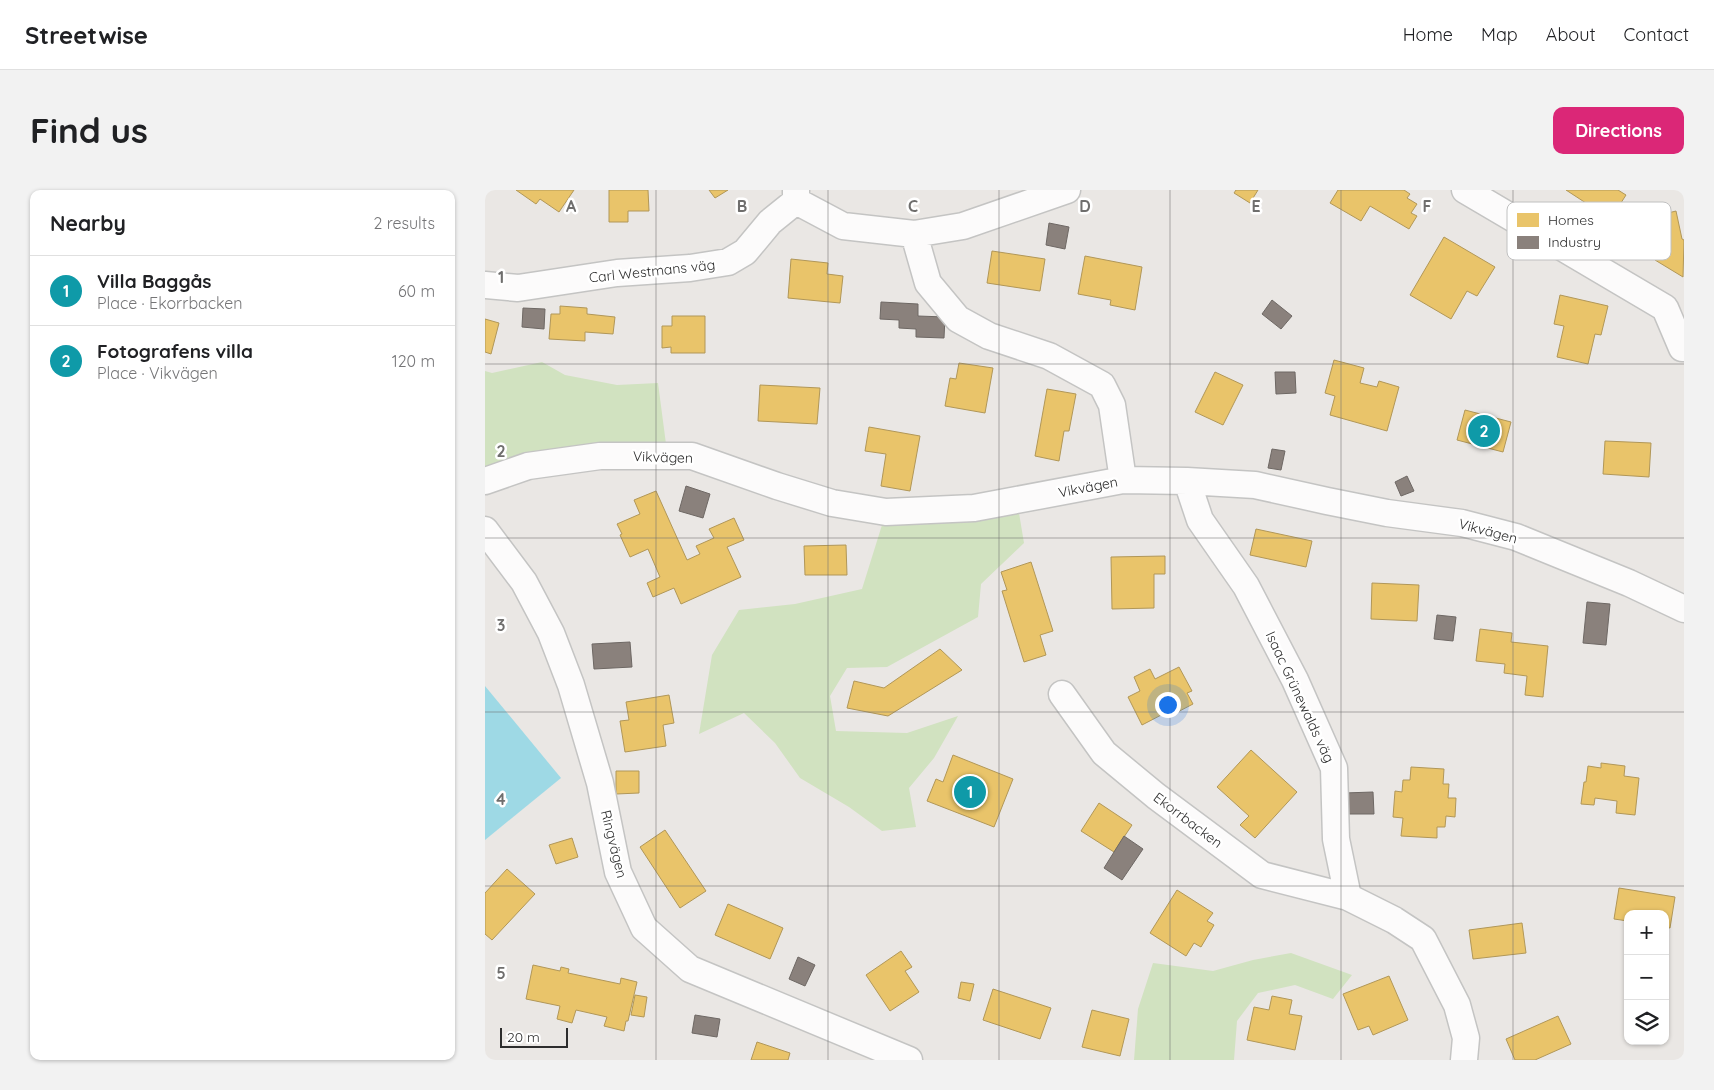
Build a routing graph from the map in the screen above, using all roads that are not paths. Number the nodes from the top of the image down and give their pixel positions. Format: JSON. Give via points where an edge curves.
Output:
{"nodes":[{"id":1,"x":1067,"y":190,"type":"edge"},
{"id":2,"x":1465,"y":190,"type":"edge"},
{"id":3,"x":796,"y":195,"type":"edge"},
{"id":4,"x":1507,"y":215,"type":"edge"},
{"id":5,"x":914,"y":234,"type":"junction"},
{"id":6,"x":1584,"y":260,"type":"edge"},
{"id":7,"x":485,"y":285,"type":"edge"},
{"id":8,"x":1682,"y":348,"type":"dead end"},
{"id":9,"x":1123,"y":480,"type":"junction"},
{"id":10,"x":485,"y":481,"type":"edge"},
{"id":11,"x":1187,"y":481,"type":"junction"},
{"id":12,"x":485,"y":530,"type":"edge"},
{"id":13,"x":1684,"y":609,"type":"edge"},
{"id":14,"x":1062,"y":694,"type":"dead end"},
{"id":15,"x":1349,"y":897,"type":"junction"},
{"id":16,"x":861,"y":1051,"type":"edge"},
{"id":17,"x":909,"y":1060,"type":"edge"},
{"id":18,"x":1464,"y":1060,"type":"edge"}],
"edges":[{"from":1,"to":5,"type":"street","via":[[963,226]]},
{"from":2,"to":4,"type":"street"},
{"from":3,"to":5,"type":"street","via":[[843,226]]},
{"from":3,"to":7,"type":"street","name":"Carl Westmans väg","via":[[745,252],[728,262],[617,273],[518,288]]},
{"from":5,"to":9,"type":"street","via":[[928,283],[958,319],[989,336],[1049,356],[1102,386],[1111,404]]},
{"from":6,"to":8,"type":"street","via":[[1665,308]]},
{"from":9,"to":10,"type":"street","name":"Vikvägen","via":[[974,508],[886,512],[832,503],[692,456],[600,456],[529,466]]},
{"from":9,"to":11,"type":"street","name":"Vikvägen"},
{"from":11,"to":13,"type":"street","name":"Vikvägen","via":[[1255,485],[1387,513],[1462,523],[1516,537]]},
{"from":11,"to":15,"type":"street","name":"Isaac Grünewalds väg","via":[[1200,520],[1245,586],[1295,680],[1333,768],[1336,839]]},
{"from":12,"to":16,"type":"street","name":"Ringvägen","via":[[524,582],[554,642],[571,685],[600,783],[618,872],[644,928],[690,969]]},
{"from":14,"to":15,"type":"street","name":"Ekorrbacken","via":[[1104,753],[1262,875]]},
{"from":15,"to":18,"type":"street","via":[[1423,939],[1457,1005],[1466,1038]]},
{"from":16,"to":17,"type":"street","name":"Ringvägen"}]}
